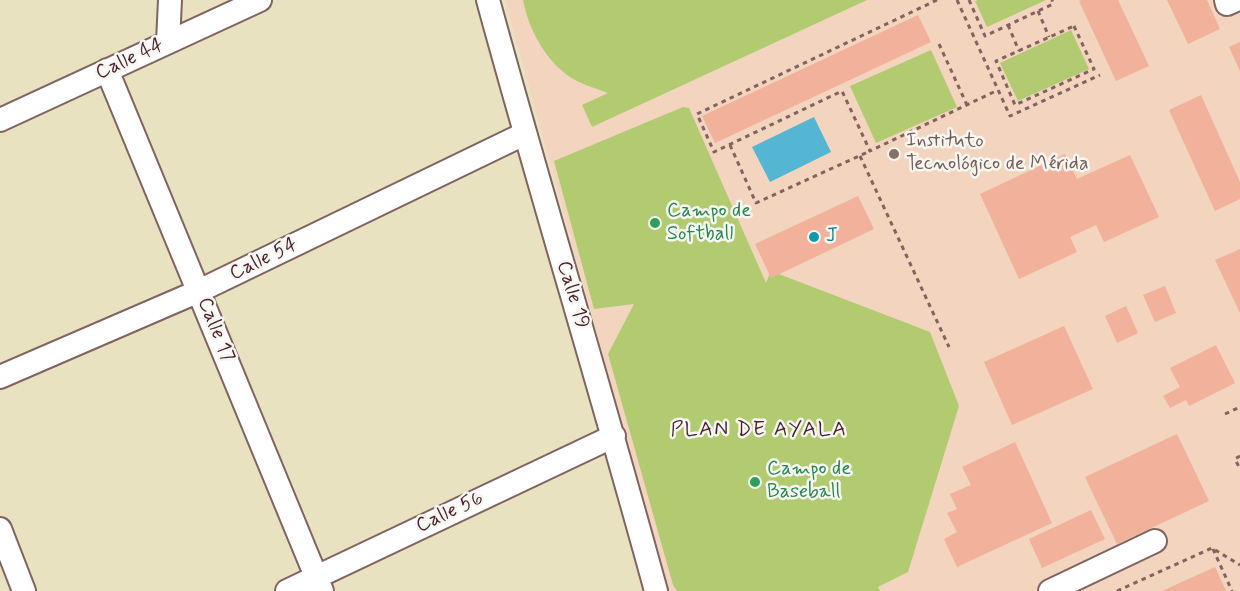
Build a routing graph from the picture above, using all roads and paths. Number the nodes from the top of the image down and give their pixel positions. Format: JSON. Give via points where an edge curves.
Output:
{"nodes":[{"id":1,"x":170,"y":0,"type":"edge"},
{"id":2,"x":260,"y":0,"type":"edge"},
{"id":3,"x":488,"y":0,"type":"edge"},
{"id":4,"x":937,"y":0,"type":"edge"},
{"id":5,"x":957,"y":0,"type":"edge"},
{"id":6,"x":969,"y":0,"type":"edge"},
{"id":7,"x":1052,"y":0,"type":"edge"},
{"id":8,"x":1226,"y":0,"type":"edge"},
{"id":9,"x":1236,"y":0,"type":"edge"},
{"id":10,"x":1038,"y":11,"type":"junction"},
{"id":11,"x":1008,"y":25,"type":"junction"},
{"id":12,"x":1049,"y":37,"type":"junction"},
{"id":13,"x":168,"y":42,"type":"junction"},
{"id":14,"x":939,"y":44,"type":"dead end"},
{"id":15,"x":1019,"y":51,"type":"junction"},
{"id":16,"x":107,"y":70,"type":"junction"},
{"id":17,"x":1100,"y":75,"type":"dead end"},
{"id":18,"x":998,"y":90,"type":"junction"},
{"id":19,"x":967,"y":105,"type":"junction"},
{"id":20,"x":0,"y":120,"type":"edge"},
{"id":21,"x":524,"y":134,"type":"junction"},
{"id":22,"x":729,"y":145,"type":"junction"},
{"id":23,"x":870,"y":151,"type":"junction"},
{"id":24,"x":860,"y":156,"type":"junction"},
{"id":25,"x":199,"y":291,"type":"junction"},
{"id":26,"x":950,"y":348,"type":"dead end"},
{"id":27,"x":0,"y":377,"type":"edge"},
{"id":28,"x":1240,"y":407,"type":"edge"},
{"id":29,"x":1225,"y":414,"type":"dead end"},
{"id":30,"x":614,"y":436,"type":"junction"},
{"id":31,"x":1240,"y":456,"type":"edge"},
{"id":32,"x":1240,"y":469,"type":"edge"},
{"id":33,"x":0,"y":529,"type":"edge"},
{"id":34,"x":1155,"y":541,"type":"dead end"},
{"id":35,"x":1212,"y":548,"type":"junction"},
{"id":36,"x":1240,"y":565,"type":"edge"},
{"id":37,"x":319,"y":584,"type":"edge"},
{"id":38,"x":1131,"y":585,"type":"junction"},
{"id":39,"x":24,"y":591,"type":"edge"},
{"id":40,"x":287,"y":591,"type":"edge"},
{"id":41,"x":656,"y":591,"type":"edge"},
{"id":42,"x":1050,"y":591,"type":"edge"},
{"id":43,"x":1117,"y":591,"type":"edge"},
{"id":44,"x":1134,"y":591,"type":"edge"},
{"id":45,"x":1232,"y":591,"type":"edge"}],
"edges":[{"from":1,"to":13,"type":"street"},
{"from":2,"to":13,"type":"street","name":"Calle 44"},
{"from":3,"to":21,"type":"street","name":"Calle 19"},
{"from":4,"to":22,"type":"path","via":[[697,114],[714,152]]},
{"from":5,"to":18,"type":"path"},
{"from":6,"to":11,"type":"path","via":[[985,36]]},
{"from":7,"to":10,"type":"path","via":[[1053,4]]},
{"from":8,"to":9,"type":"street","via":[[1227,4]]},
{"from":10,"to":11,"type":"path"},
{"from":10,"to":12,"type":"path"},
{"from":11,"to":15,"type":"path"},
{"from":12,"to":15,"type":"path"},
{"from":12,"to":15,"type":"path","via":[[1074,26],[1094,69],[1015,105],[996,61]]},
{"from":13,"to":16,"type":"street","name":"Calle 44"},
{"from":14,"to":19,"type":"path"},
{"from":16,"to":20,"type":"street","name":"Calle 44"},
{"from":16,"to":25,"type":"street","name":"Calle 17"},
{"from":17,"to":18,"type":"path","via":[[1010,116]]},
{"from":18,"to":19,"type":"path"},
{"from":19,"to":23,"type":"path"},
{"from":21,"to":25,"type":"street","name":"Calle 54"},
{"from":21,"to":30,"type":"street","name":"Calle 19"},
{"from":22,"to":23,"type":"path","via":[[842,91]]},
{"from":22,"to":24,"type":"path","via":[[756,203]]},
{"from":23,"to":24,"type":"path"},
{"from":24,"to":26,"type":"path"},
{"from":25,"to":27,"type":"street","name":"Calle 54"},
{"from":25,"to":37,"type":"street","name":"Calle 17"},
{"from":28,"to":29,"type":"path"},
{"from":30,"to":37,"type":"street","name":"Calle 56"},
{"from":30,"to":41,"type":"street","name":"Calle 19"},
{"from":31,"to":32,"type":"path","via":[[1235,459]]},
{"from":33,"to":39,"type":"street"},
{"from":34,"to":42,"type":"street"},
{"from":35,"to":36,"type":"path"},
{"from":35,"to":38,"type":"path"},
{"from":35,"to":45,"type":"path"},
{"from":37,"to":40,"type":"street","name":"Calle 56"},
{"from":38,"to":43,"type":"path"},
{"from":38,"to":44,"type":"path"}]}
